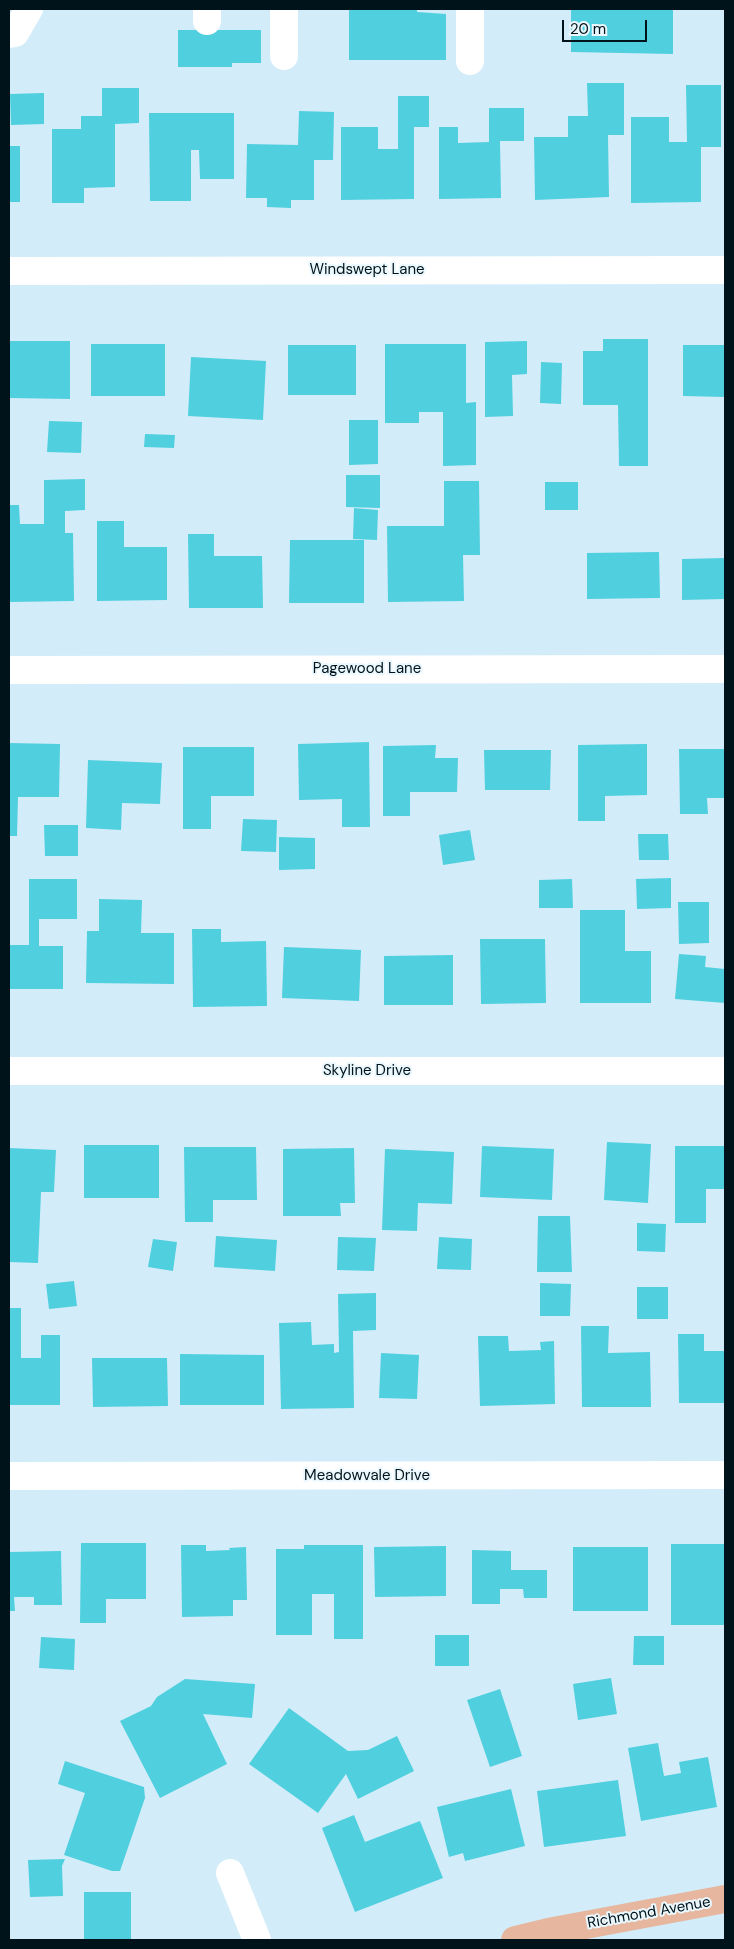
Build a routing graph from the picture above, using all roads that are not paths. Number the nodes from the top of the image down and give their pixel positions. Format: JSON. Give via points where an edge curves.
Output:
{"nodes":[{"id":1,"x":29,"y":9,"type":"edge"},
{"id":2,"x":284,"y":9,"type":"edge"},
{"id":3,"x":470,"y":9,"type":"edge"},
{"id":4,"x":9,"y":34,"type":"edge"},
{"id":5,"x":284,"y":56,"type":"dead end"},
{"id":6,"x":470,"y":61,"type":"dead end"},
{"id":7,"x":725,"y":270,"type":"edge"},
{"id":8,"x":9,"y":271,"type":"edge"},
{"id":9,"x":725,"y":669,"type":"edge"},
{"id":10,"x":9,"y":670,"type":"edge"},
{"id":11,"x":9,"y":1071,"type":"edge"},
{"id":12,"x":725,"y":1071,"type":"edge"},
{"id":13,"x":725,"y":1475,"type":"edge"},
{"id":14,"x":9,"y":1476,"type":"edge"},
{"id":15,"x":230,"y":1873,"type":"dead end"},
{"id":16,"x":725,"y":1899,"type":"edge"},
{"id":17,"x":550,"y":1936,"type":"edge"},
{"id":18,"x":257,"y":1940,"type":"edge"},
{"id":19,"x":515,"y":1940,"type":"edge"}],
"edges":[{"from":1,"to":4,"type":"street","via":[[15,33]]},
{"from":2,"to":5,"type":"street"},
{"from":3,"to":6,"type":"street"},
{"from":7,"to":8,"type":"street","name":"Windswept Lane"},
{"from":9,"to":10,"type":"street","name":"Pagewood Lane"},
{"from":11,"to":12,"type":"street","name":"Skyline Drive"},
{"from":13,"to":14,"type":"street","name":"Meadowvale Drive"},
{"from":15,"to":18,"type":"street"},
{"from":16,"to":17,"type":"main road","name":"Richmond Avenue"},
{"from":17,"to":19,"type":"main road","name":"Richmond Avenue"}]}
